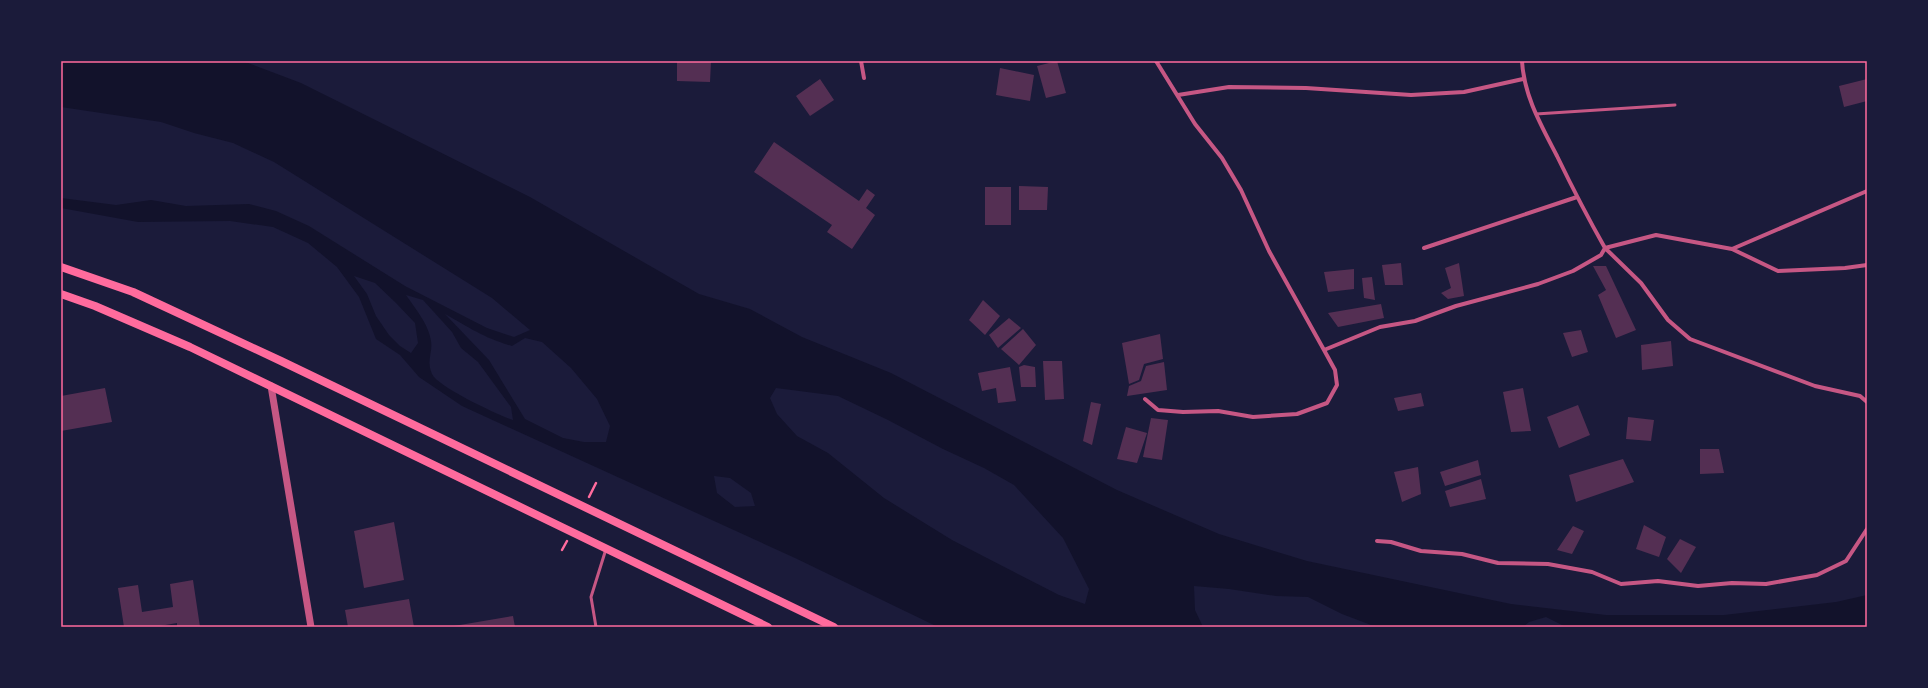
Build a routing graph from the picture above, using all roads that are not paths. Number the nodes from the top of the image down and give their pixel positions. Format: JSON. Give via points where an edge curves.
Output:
{"nodes":[{"id":1,"x":860,"y":61,"type":"edge"},
{"id":2,"x":1156,"y":61,"type":"edge"},
{"id":3,"x":1522,"y":61,"type":"edge"},
{"id":4,"x":864,"y":78,"type":"dead end"},
{"id":5,"x":1523,"y":79,"type":"junction"},
{"id":6,"x":1178,"y":96,"type":"junction"},
{"id":7,"x":1676,"y":105,"type":"dead end"},
{"id":8,"x":1536,"y":114,"type":"junction"},
{"id":9,"x":1867,"y":191,"type":"edge"},
{"id":10,"x":1577,"y":197,"type":"junction"},
{"id":11,"x":1424,"y":248,"type":"dead end"},
{"id":12,"x":1606,"y":248,"type":"junction"},
{"id":13,"x":1732,"y":249,"type":"junction"},
{"id":14,"x":1867,"y":265,"type":"edge"},
{"id":15,"x":61,"y":267,"type":"edge"},
{"id":16,"x":61,"y":294,"type":"edge"},
{"id":17,"x":1324,"y":350,"type":"junction"},
{"id":18,"x":271,"y":386,"type":"junction"},
{"id":19,"x":1146,"y":399,"type":"dead end"},
{"id":20,"x":1867,"y":402,"type":"edge"},
{"id":21,"x":1867,"y":529,"type":"edge"},
{"id":22,"x":1377,"y":541,"type":"dead end"},
{"id":23,"x":606,"y":549,"type":"junction"},
{"id":24,"x":311,"y":627,"type":"edge"},
{"id":25,"x":596,"y":627,"type":"edge"},
{"id":26,"x":768,"y":627,"type":"edge"},
{"id":27,"x":834,"y":627,"type":"edge"}],
"edges":[{"from":1,"to":4,"type":"street"},
{"from":2,"to":6,"type":"street"},
{"from":3,"to":5,"type":"street"},
{"from":5,"to":6,"type":"street","via":[[1464,92],[1410,94],[1228,86]]},
{"from":5,"to":8,"type":"street"},
{"from":6,"to":17,"type":"street","via":[[1195,124],[1222,158],[1241,190],[1269,251]]},
{"from":7,"to":8,"type":"lane"},
{"from":8,"to":10,"type":"street"},
{"from":9,"to":13,"type":"street"},
{"from":10,"to":11,"type":"street"},
{"from":10,"to":12,"type":"street"},
{"from":12,"to":13,"type":"street","via":[[1656,235]]},
{"from":12,"to":17,"type":"street","via":[[1601,255],[1573,270],[1538,284],[1456,306],[1415,321],[1380,327]]},
{"from":12,"to":20,"type":"street","via":[[1641,283],[1668,320],[1690,339],[1815,386],[1860,396]]},
{"from":13,"to":14,"type":"street","via":[[1778,271]]},
{"from":15,"to":27,"type":"main road","via":[[133,292],[239,341]]},
{"from":16,"to":18,"type":"main road","via":[[190,347]]},
{"from":17,"to":19,"type":"street","via":[[1335,370],[1336,385],[1327,403],[1297,414],[1253,417],[1218,411],[1158,410]]},
{"from":18,"to":23,"type":"main road"},
{"from":18,"to":24,"type":"street"},
{"from":21,"to":22,"type":"street","via":[[1846,561],[1818,575],[1766,584],[1698,586],[1658,581],[1621,584],[1592,572],[1548,564],[1498,563],[1462,554],[1421,551],[1391,542]]},
{"from":23,"to":25,"type":"lane","via":[[591,597]]},
{"from":23,"to":26,"type":"main road"}]}
